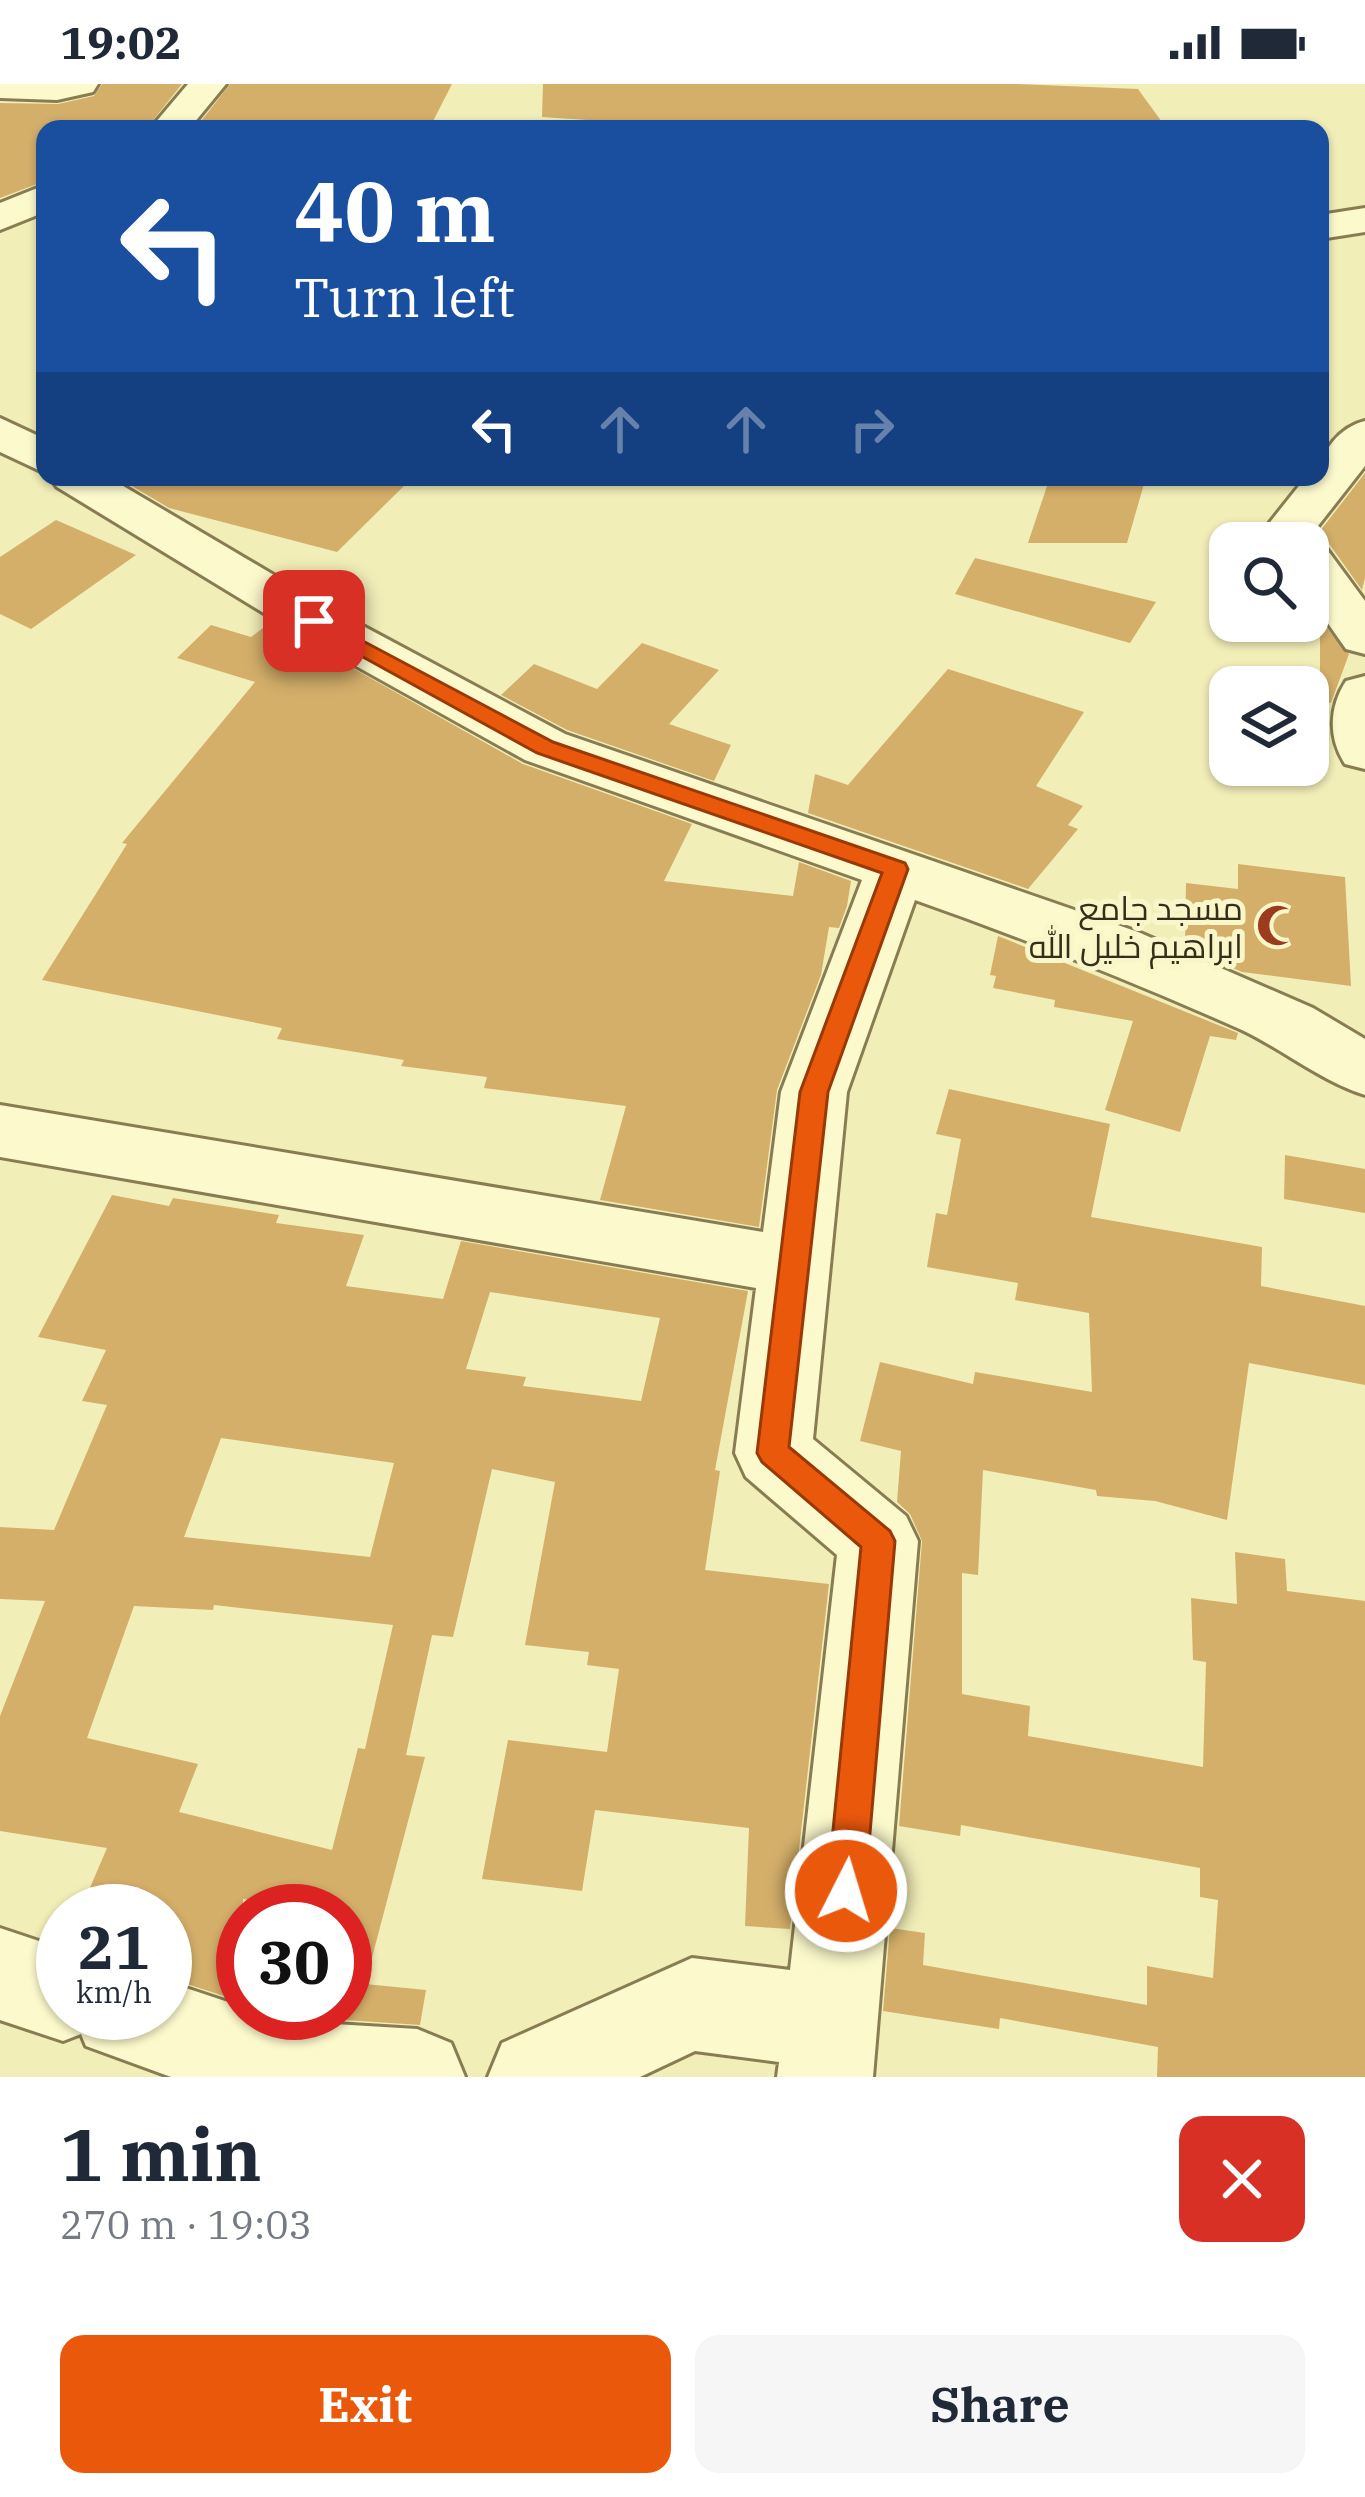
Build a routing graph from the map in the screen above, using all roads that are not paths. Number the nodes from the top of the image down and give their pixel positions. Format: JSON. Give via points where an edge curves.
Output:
{"nodes":[{"id":1,"x":80,"y":84,"type":"edge"},
{"id":2,"x":208,"y":84,"type":"edge"},
{"id":3,"x":0,"y":87,"type":"edge"},
{"id":4,"x":177,"y":120,"type":"edge"},
{"id":5,"x":36,"y":201,"type":"edge"},
{"id":6,"x":0,"y":218,"type":"edge"},
{"id":7,"x":0,"y":432,"type":"edge"},
{"id":8,"x":1365,"y":435,"type":"edge"},
{"id":9,"x":36,"y":454,"type":"edge"},
{"id":10,"x":1329,"y":480,"type":"edge"},
{"id":11,"x":89,"y":486,"type":"edge"},
{"id":12,"x":1324,"y":486,"type":"edge"},
{"id":13,"x":1295,"y":522,"type":"edge"},
{"id":14,"x":1329,"y":588,"type":"edge"},
{"id":15,"x":1365,"y":638,"type":"edge"},
{"id":16,"x":1365,"y":693,"type":"edge"},
{"id":17,"x":1365,"y":751,"type":"edge"},
{"id":18,"x":896,"y":869,"type":"junction"},
{"id":19,"x":1365,"y":1070,"type":"edge"},
{"id":20,"x":0,"y":1131,"type":"edge"},
{"id":21,"x":795,"y":1266,"type":"junction"},
{"id":22,"x":0,"y":1974,"type":"edge"},
{"id":23,"x":36,"y":1986,"type":"edge"},
{"id":24,"x":192,"y":2037,"type":"edge"},
{"id":25,"x":830,"y":2050,"type":"edge"},
{"id":26,"x":417,"y":2077,"type":"edge"},
{"id":27,"x":536,"y":2077,"type":"edge"}],
"edges":[{"from":1,"to":3,"type":"street"},
{"from":2,"to":4,"type":"street"},
{"from":5,"to":6,"type":"street"},
{"from":7,"to":9,"type":"street"},
{"from":8,"to":10,"type":"street"},
{"from":11,"to":18,"type":"street","via":[[545,747]]},
{"from":12,"to":13,"type":"street"},
{"from":14,"to":15,"type":"street"},
{"from":16,"to":17,"type":"street"},
{"from":18,"to":19,"type":"street","via":[[1116,948],[1290,1025]]},
{"from":18,"to":21,"type":"street","via":[[814,1092]]},
{"from":20,"to":21,"type":"street"},
{"from":21,"to":25,"type":"street","via":[[773,1453],[878,1541]]},
{"from":22,"to":23,"type":"street"},
{"from":24,"to":26,"type":"street","via":[[285,2068]]},
{"from":25,"to":27,"type":"street","via":[[692,2004]]}]}
